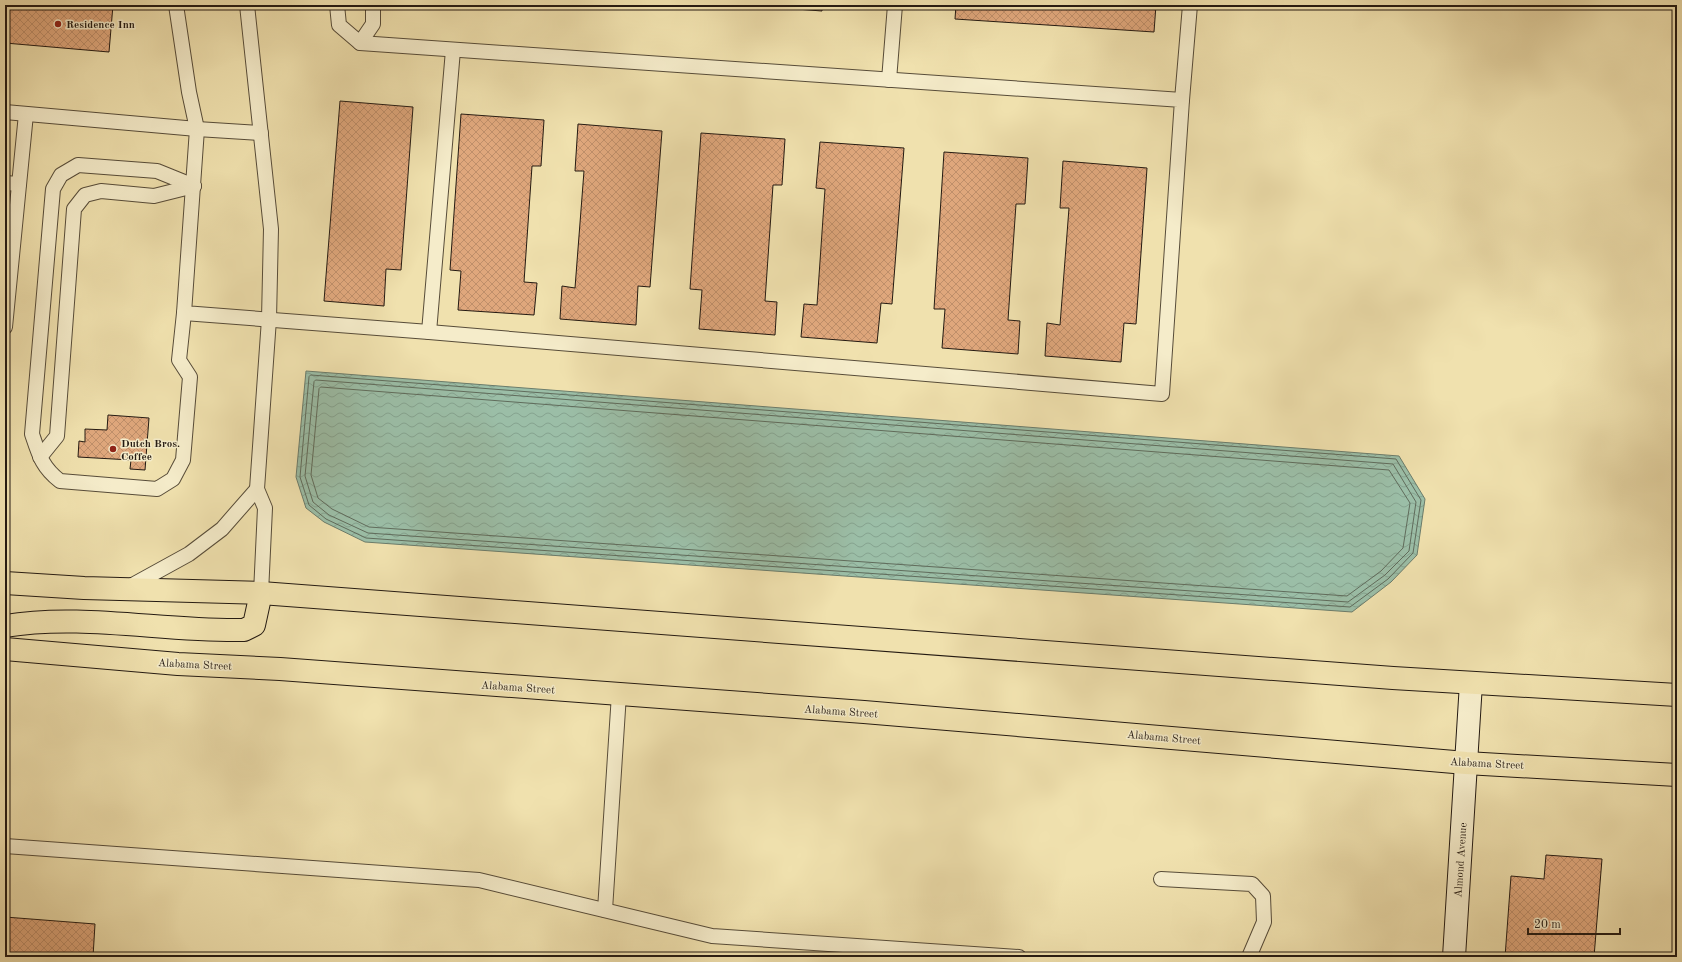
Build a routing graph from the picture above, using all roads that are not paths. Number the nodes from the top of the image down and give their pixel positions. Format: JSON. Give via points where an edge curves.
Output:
{"nodes":[{"id":1,"x":176,"y":5,"type":"edge"},
{"id":2,"x":246,"y":5,"type":"edge"},
{"id":3,"x":337,"y":5,"type":"edge"},
{"id":4,"x":373,"y":5,"type":"edge"},
{"id":5,"x":895,"y":5,"type":"edge"},
{"id":6,"x":1190,"y":5,"type":"edge"},
{"id":7,"x":360,"y":43,"type":"junction"},
{"id":8,"x":453,"y":50,"type":"junction"},
{"id":9,"x":889,"y":80,"type":"junction"},
{"id":10,"x":1182,"y":100,"type":"junction"},
{"id":11,"x":5,"y":112,"type":"edge"},
{"id":12,"x":26,"y":114,"type":"junction"},
{"id":13,"x":197,"y":129,"type":"junction"},
{"id":14,"x":261,"y":133,"type":"junction"},
{"id":15,"x":5,"y":183,"type":"edge"},
{"id":16,"x":19,"y":184,"type":"junction"},
{"id":17,"x":194,"y":186,"type":"junction"},
{"id":18,"x":6,"y":311,"type":"edge"},
{"id":19,"x":184,"y":313,"type":"junction"},
{"id":20,"x":269,"y":319,"type":"junction"},
{"id":21,"x":5,"y":327,"type":"edge"},
{"id":22,"x":430,"y":332,"type":"junction"},
{"id":23,"x":40,"y":457,"type":"junction"},
{"id":24,"x":257,"y":489,"type":"junction"},
{"id":25,"x":5,"y":583,"type":"edge"},
{"id":26,"x":124,"y":589,"type":"junction"},
{"id":27,"x":261,"y":592,"type":"junction"},
{"id":28,"x":5,"y":626,"type":"edge"},
{"id":29,"x":5,"y":649,"type":"edge"},
{"id":30,"x":1471,"y":683,"type":"junction"},
{"id":31,"x":619,"y":694,"type":"junction"},
{"id":32,"x":1677,"y":695,"type":"edge"},
{"id":33,"x":1466,"y":763,"type":"junction"},
{"id":34,"x":1677,"y":775,"type":"edge"},
{"id":35,"x":5,"y":846,"type":"edge"},
{"id":36,"x":1161,"y":879,"type":"dead end"},
{"id":37,"x":605,"y":910,"type":"junction"},
{"id":38,"x":1019,"y":957,"type":"edge"},
{"id":39,"x":1249,"y":957,"type":"edge"},
{"id":40,"x":1454,"y":957,"type":"edge"}],
"edges":[{"from":1,"to":13,"type":"lane"},
{"from":2,"to":14,"type":"lane"},
{"from":3,"to":7,"type":"lane","via":[[338,25]]},
{"from":4,"to":7,"type":"lane","via":[[373,24]]},
{"from":5,"to":9,"type":"lane"},
{"from":6,"to":10,"type":"lane"},
{"from":7,"to":8,"type":"lane"},
{"from":8,"to":9,"type":"lane"},
{"from":8,"to":22,"type":"lane"},
{"from":9,"to":10,"type":"lane"},
{"from":10,"to":22,"type":"lane","via":[[1162,394]]},
{"from":11,"to":12,"type":"lane"},
{"from":12,"to":13,"type":"lane"},
{"from":12,"to":16,"type":"lane"},
{"from":13,"to":14,"type":"lane"},
{"from":13,"to":17,"type":"lane"},
{"from":14,"to":20,"type":"lane","via":[[271,228]]},
{"from":15,"to":16,"type":"lane"},
{"from":16,"to":18,"type":"lane"},
{"from":17,"to":19,"type":"lane"},
{"from":17,"to":23,"type":"lane","via":[[154,196],[101,191],[85,195],[74,209],[57,436]]},
{"from":17,"to":23,"type":"lane","via":[[157,172],[78,166],[61,175],[54,189],[32,434]]},
{"from":18,"to":21,"type":"lane"},
{"from":19,"to":20,"type":"lane"},
{"from":19,"to":23,"type":"lane","via":[[179,360],[190,377],[183,460],[173,479],[157,489],[60,481],[48,472]]},
{"from":20,"to":22,"type":"lane"},
{"from":20,"to":24,"type":"lane"},
{"from":24,"to":26,"type":"lane","via":[[222,529],[189,554]]},
{"from":24,"to":27,"type":"lane","via":[[265,508]]},
{"from":25,"to":26,"type":"main road"},
{"from":26,"to":27,"type":"main road"},
{"from":27,"to":28,"type":"main road","via":[[254,625],[244,630],[79,622]]},
{"from":27,"to":30,"type":"main road"},
{"from":29,"to":31,"type":"main road","name":"Alabama Street","via":[[178,664]]},
{"from":30,"to":32,"type":"main road"},
{"from":30,"to":33,"type":"street","name":"Almond Avenue"},
{"from":31,"to":33,"type":"main road","name":"Alabama Street"},
{"from":31,"to":37,"type":"lane"},
{"from":33,"to":34,"type":"main road","name":"Alabama Street"},
{"from":33,"to":40,"type":"street","name":"Almond Avenue"},
{"from":35,"to":37,"type":"lane","via":[[479,880]]},
{"from":36,"to":39,"type":"lane","via":[[1252,884],[1262,896],[1264,922]]},
{"from":37,"to":38,"type":"lane","via":[[712,936]]}]}
